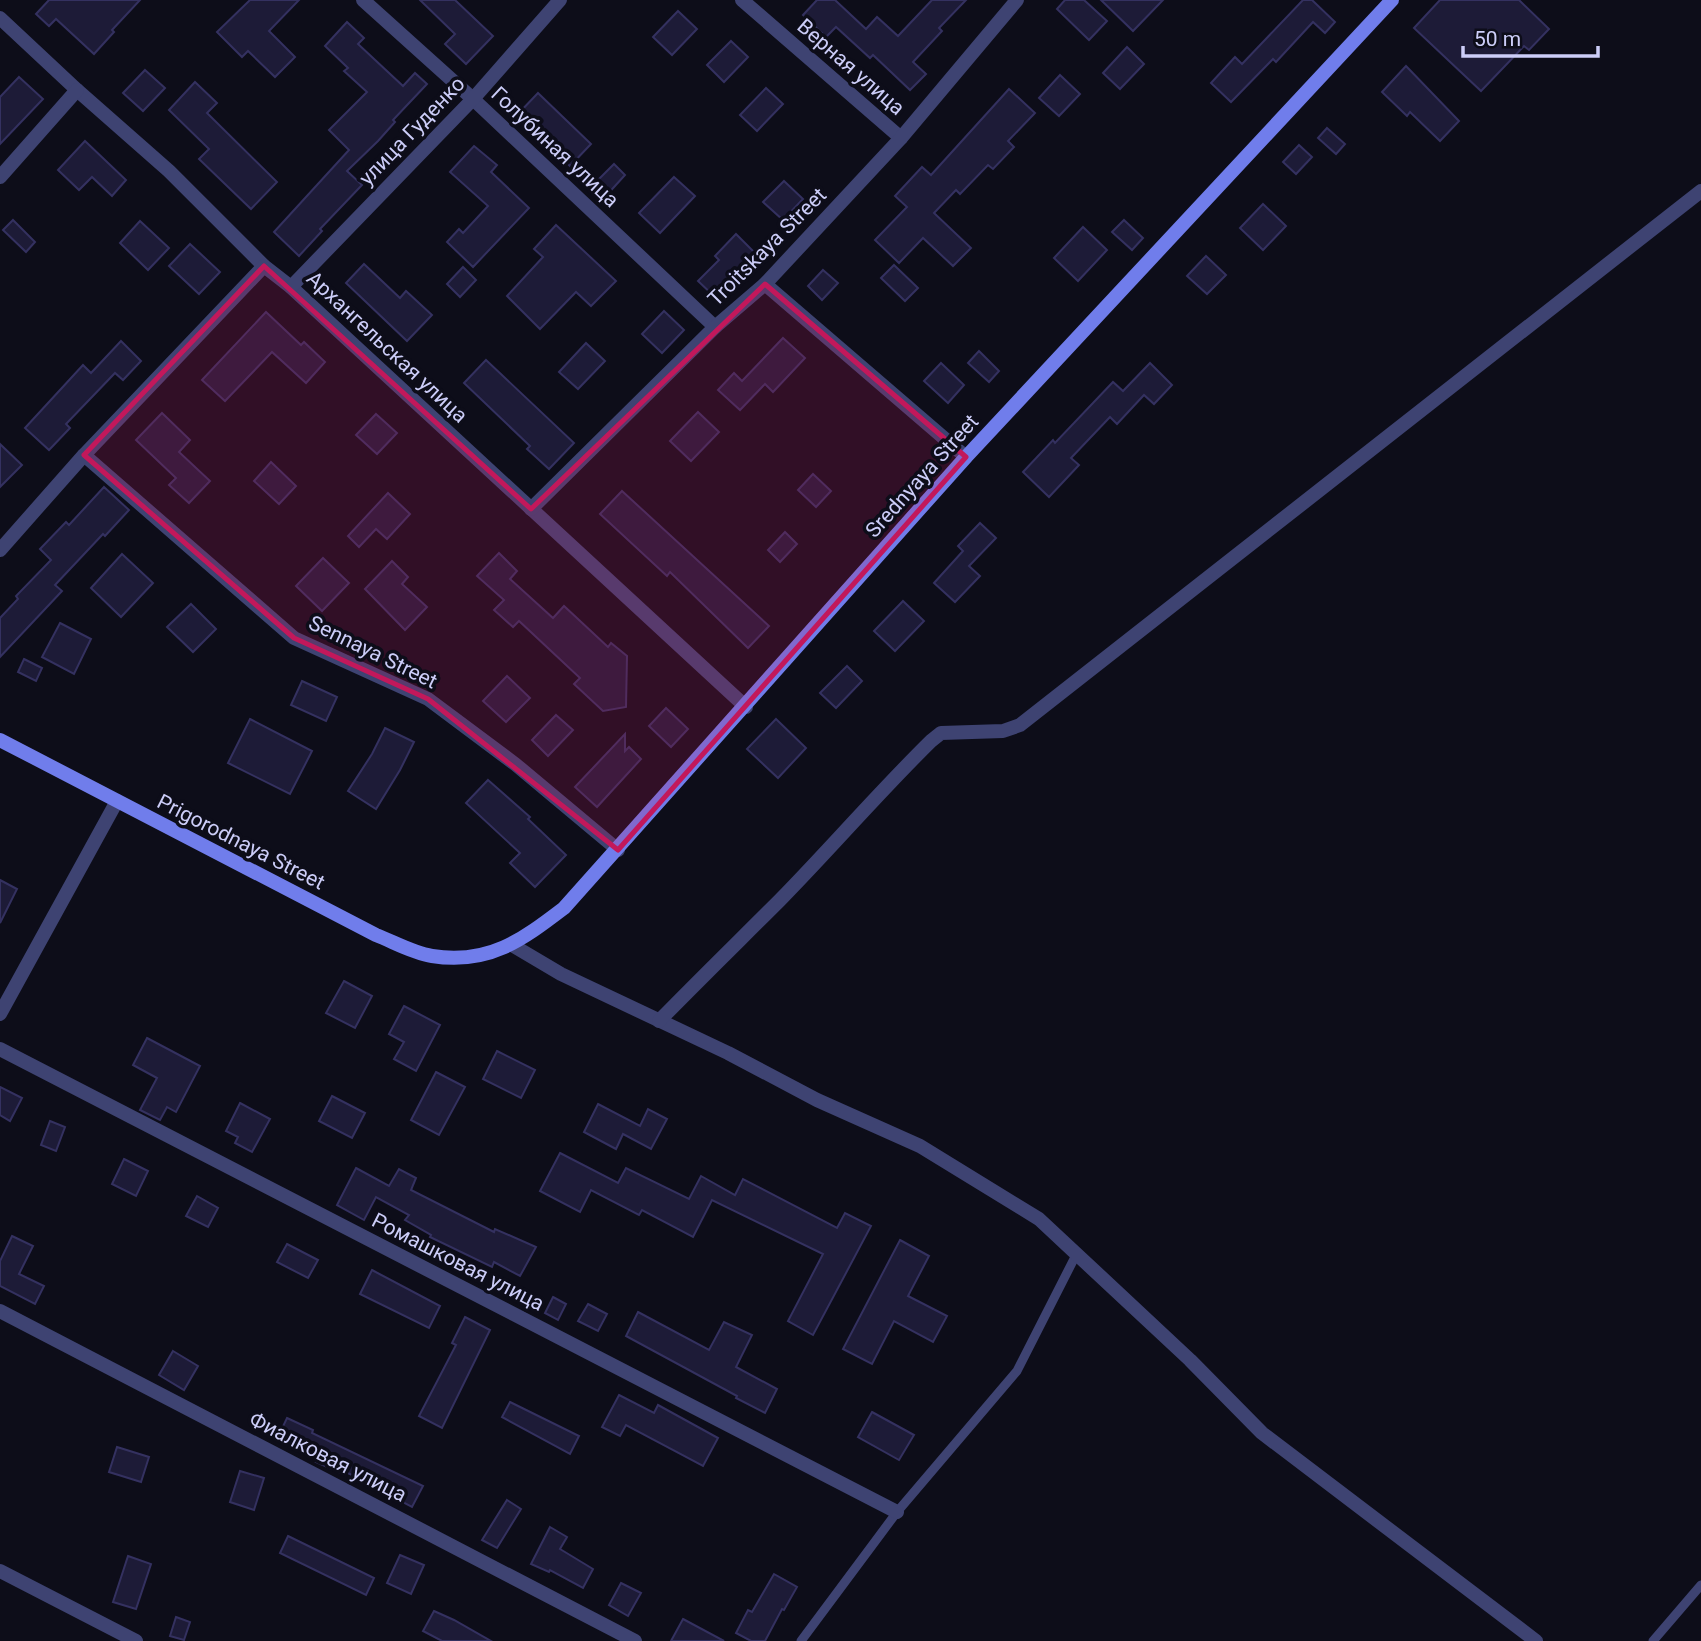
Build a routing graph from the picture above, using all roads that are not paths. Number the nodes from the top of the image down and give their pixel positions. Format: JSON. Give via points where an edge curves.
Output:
{"nodes":[{"id":1,"x":363,"y":0,"type":"edge"},
{"id":2,"x":560,"y":0,"type":"edge"},
{"id":3,"x":742,"y":0,"type":"edge"},
{"id":4,"x":1017,"y":0,"type":"edge"},
{"id":5,"x":1392,"y":0,"type":"edge"},
{"id":6,"x":0,"y":18,"type":"edge"},
{"id":7,"x":77,"y":90,"type":"junction"},
{"id":8,"x":473,"y":99,"type":"junction"},
{"id":9,"x":901,"y":138,"type":"junction"},
{"id":10,"x":0,"y":177,"type":"edge"},
{"id":11,"x":1701,"y":191,"type":"edge"},
{"id":12,"x":264,"y":266,"type":"junction"},
{"id":13,"x":765,"y":284,"type":"junction"},
{"id":14,"x":291,"y":287,"type":"junction"},
{"id":15,"x":715,"y":327,"type":"junction"},
{"id":16,"x":85,"y":455,"type":"junction"},
{"id":17,"x":966,"y":457,"type":"junction"},
{"id":18,"x":531,"y":509,"type":"junction"},
{"id":19,"x":0,"y":550,"type":"edge"},
{"id":20,"x":746,"y":707,"type":"junction"},
{"id":21,"x":0,"y":740,"type":"edge"},
{"id":22,"x":117,"y":801,"type":"junction"},
{"id":23,"x":618,"y":850,"type":"junction"},
{"id":24,"x":512,"y":945,"type":"junction"},
{"id":25,"x":470,"y":958,"type":"joint"},
{"id":26,"x":0,"y":1014,"type":"edge"},
{"id":27,"x":659,"y":1021,"type":"junction"},
{"id":28,"x":0,"y":1049,"type":"edge"},
{"id":29,"x":1076,"y":1255,"type":"junction"},
{"id":30,"x":0,"y":1311,"type":"edge"},
{"id":31,"x":897,"y":1512,"type":"junction"},
{"id":32,"x":0,"y":1570,"type":"edge"},
{"id":33,"x":1701,"y":1585,"type":"edge"},
{"id":34,"x":136,"y":1641,"type":"edge"},
{"id":35,"x":635,"y":1641,"type":"edge"},
{"id":36,"x":801,"y":1641,"type":"edge"},
{"id":37,"x":1536,"y":1641,"type":"edge"},
{"id":38,"x":1653,"y":1641,"type":"edge"}],
"edges":[{"from":1,"to":8,"type":"street","name":"Голубиная улица"},
{"from":2,"to":8,"type":"street","name":"улица Гуденко"},
{"from":3,"to":9,"type":"street","name":"Верная улица"},
{"from":4,"to":9,"type":"street","name":"Troitskaya Street"},
{"from":5,"to":17,"type":"street","name":"Srednyaya Street"},
{"from":6,"to":7,"type":"street","name":"Архангельская улица"},
{"from":7,"to":10,"type":"street"},
{"from":7,"to":12,"type":"street","name":"Архангельская улица","via":[[169,171]]},
{"from":8,"to":14,"type":"street","name":"улица Гуденко"},
{"from":8,"to":15,"type":"street","name":"Голубиная улица"},
{"from":9,"to":13,"type":"street","name":"Troitskaya Street"},
{"from":11,"to":27,"type":"street","via":[[1020,725],[1003,731],[941,733],[930,741]]},
{"from":12,"to":14,"type":"street","name":"Архангельская улица"},
{"from":12,"to":16,"type":"street"},
{"from":13,"to":15,"type":"street","name":"Troitskaya Street"},
{"from":13,"to":17,"type":"street"},
{"from":14,"to":18,"type":"street","name":"Архангельская улица"},
{"from":15,"to":18,"type":"street","name":"Troitskaya Street"},
{"from":16,"to":19,"type":"street"},
{"from":16,"to":23,"type":"street","name":"Sennaya Street","via":[[294,638],[428,699]]},
{"from":17,"to":20,"type":"street","name":"Srednyaya Street"},
{"from":18,"to":20,"type":"street","name":"Архангельская улица"},
{"from":20,"to":23,"type":"street","name":"Srednyaya Street"},
{"from":21,"to":22,"type":"street","name":"Prigorodnaya Street"},
{"from":22,"to":25,"type":"street","name":"Prigorodnaya Street","via":[[376,936],[430,956]]},
{"from":22,"to":26,"type":"street"},
{"from":23,"to":24,"type":"street","name":"Srednyaya Street","via":[[565,908]]},
{"from":24,"to":25,"type":"street","name":"Srednyaya Street"},
{"from":24,"to":27,"type":"street"},
{"from":27,"to":29,"type":"street","via":[[920,1146],[1039,1219]]},
{"from":28,"to":31,"type":"street","name":"Ромашковая улица"},
{"from":29,"to":31,"type":"lane","via":[[1017,1371]]},
{"from":29,"to":37,"type":"street","via":[[1262,1433]]},
{"from":30,"to":35,"type":"street","name":"Фиалковая улица"},
{"from":31,"to":36,"type":"lane"},
{"from":32,"to":34,"type":"street"},
{"from":33,"to":38,"type":"lane"}]}
